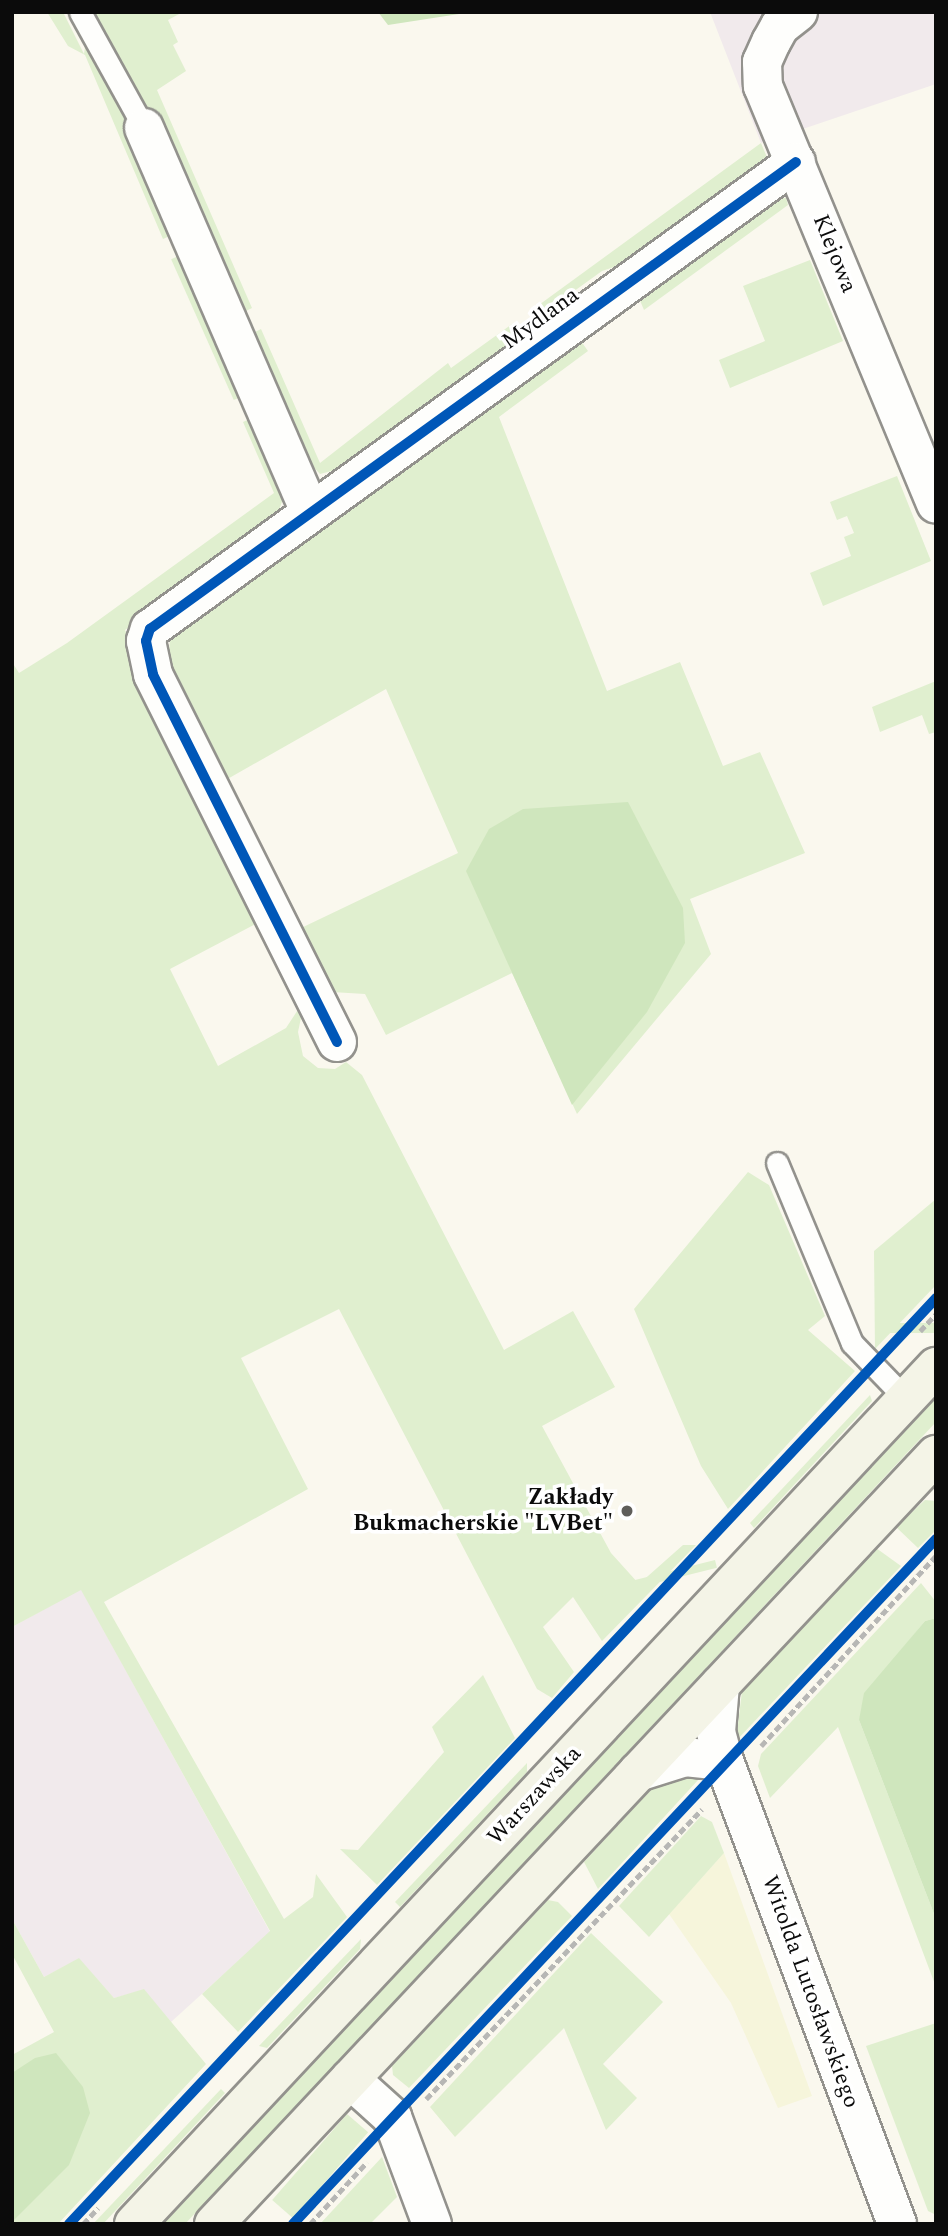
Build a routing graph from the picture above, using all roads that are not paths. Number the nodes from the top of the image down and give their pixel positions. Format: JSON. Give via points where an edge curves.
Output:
{"nodes":[{"id":1,"x":79,"y":12,"type":"edge"},
{"id":2,"x":785,"y":17,"type":"edge"},
{"id":3,"x":145,"y":128,"type":"joint"},
{"id":4,"x":796,"y":162,"type":"junction"},
{"id":5,"x":936,"y":504,"type":"edge"},
{"id":6,"x":310,"y":511,"type":"junction"},
{"id":7,"x":337,"y":1042,"type":"dead end"},
{"id":8,"x":777,"y":1163,"type":"dead end"},
{"id":9,"x":936,"y":1367,"type":"edge"},
{"id":10,"x":906,"y":1399,"type":"junction"},
{"id":11,"x":936,"y":1455,"type":"edge"},
{"id":12,"x":720,"y":1685,"type":"junction"},
{"id":13,"x":727,"y":1770,"type":"junction"},
{"id":14,"x":638,"y":1772,"type":"junction"},
{"id":15,"x":350,"y":2078,"type":"junction"},
{"id":16,"x":134,"y":2224,"type":"edge"},
{"id":17,"x":214,"y":2224,"type":"edge"},
{"id":18,"x":432,"y":2224,"type":"edge"},
{"id":19,"x":897,"y":2224,"type":"edge"}],
"edges":[{"from":1,"to":3,"type":"lane"},
{"from":2,"to":4,"type":"street","name":"Klejowa","via":[[762,62],[763,86]]},
{"from":3,"to":6,"type":"street"},
{"from":4,"to":5,"type":"street","name":"Klejowa"},
{"from":4,"to":6,"type":"street","name":"Mydlana"},
{"from":6,"to":7,"type":"street","name":"Mydlana","via":[[158,620],[146,641],[153,674]]},
{"from":8,"to":10,"type":"lane","via":[[839,1318],[872,1367]]},
{"from":9,"to":10,"type":"main road","name":"Warszawska"},
{"from":10,"to":16,"type":"main road","name":"Warszawska"},
{"from":11,"to":12,"type":"main road"},
{"from":12,"to":13,"type":"street","name":"Witolda Lutosławskiego","via":[[716,1732]]},
{"from":12,"to":14,"type":"main road"},
{"from":13,"to":14,"type":"street","via":[[685,1757]]},
{"from":13,"to":19,"type":"street","name":"Witolda Lutosławskiego"},
{"from":14,"to":15,"type":"main road"},
{"from":15,"to":17,"type":"main road"},
{"from":15,"to":18,"type":"street","via":[[395,2123]]}]}
